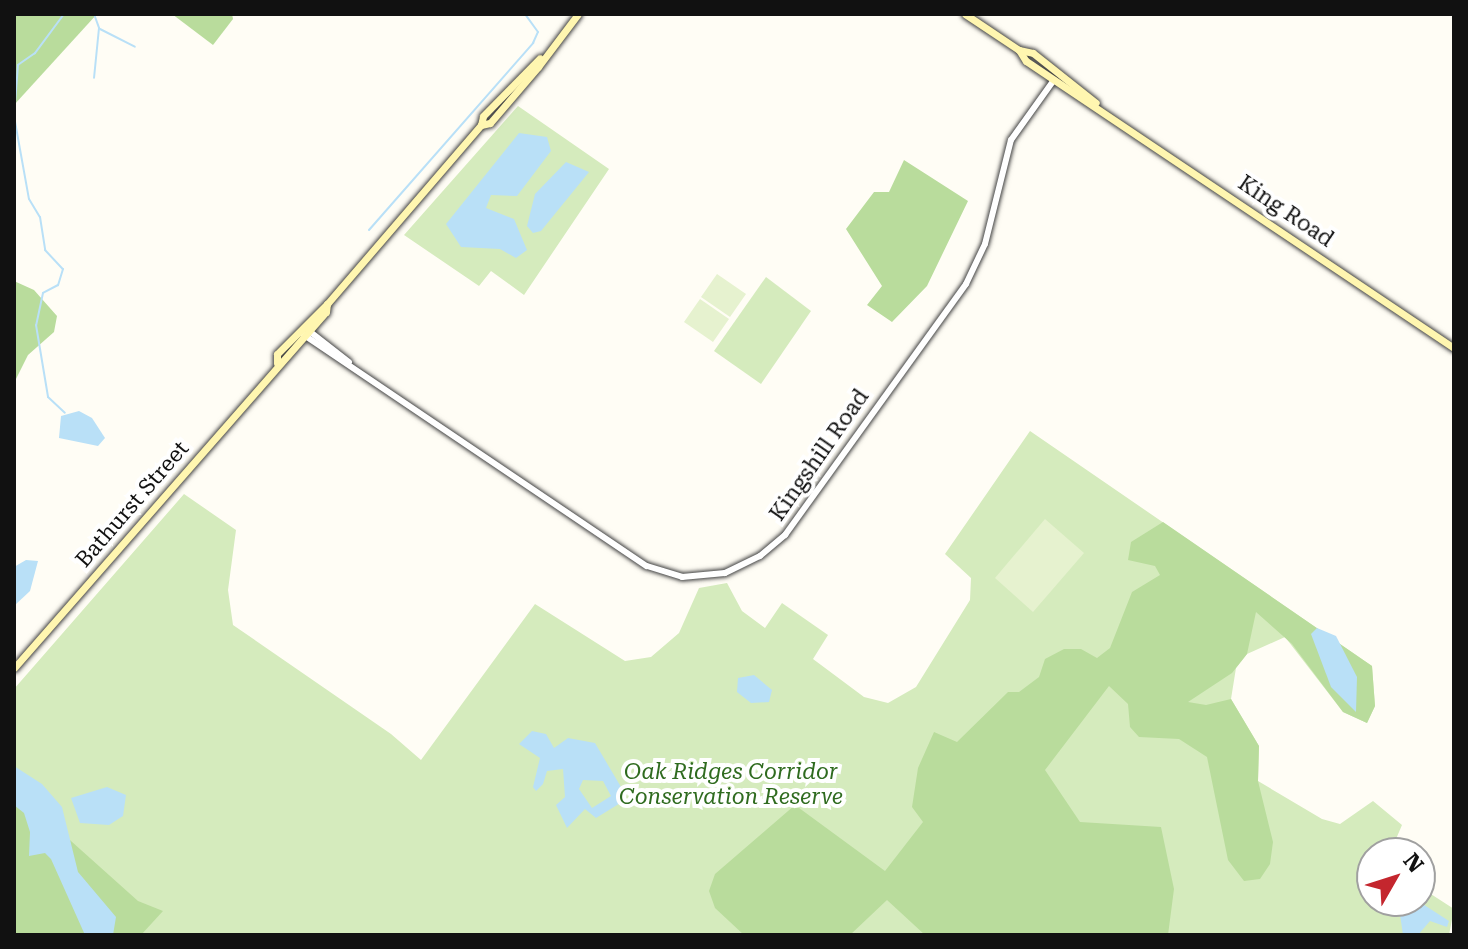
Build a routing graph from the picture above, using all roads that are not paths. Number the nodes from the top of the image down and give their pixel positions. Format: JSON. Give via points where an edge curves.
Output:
{"nodes":[{"id":1,"x":578,"y":14,"type":"edge"},
{"id":2,"x":965,"y":14,"type":"edge"},
{"id":3,"x":1019,"y":50,"type":"junction"},
{"id":4,"x":1054,"y":80,"type":"junction"},
{"id":5,"x":1097,"y":105,"type":"junction"},
{"id":6,"x":304,"y":331,"type":"junction"},
{"id":7,"x":1454,"y":348,"type":"edge"},
{"id":8,"x":14,"y":668,"type":"edge"}],
"edges":[{"from":1,"to":6,"type":"main road","name":"Bathurst Street","via":[[483,116],[481,125]]},
{"from":2,"to":3,"type":"main road","name":"King Road"},
{"from":3,"to":4,"type":"main road","name":"King Road"},
{"from":3,"to":5,"type":"main road","name":"King Road","via":[[1033,53]]},
{"from":4,"to":5,"type":"main road","name":"King Road"},
{"from":4,"to":6,"type":"street","name":"Kingshill Road","via":[[1011,140],[985,244],[966,284],[785,535],[732,570],[692,578],[647,566]]},
{"from":5,"to":7,"type":"main road","name":"King Road"},
{"from":6,"to":8,"type":"main road","name":"Bathurst Street","via":[[277,354],[277,363]]}]}
